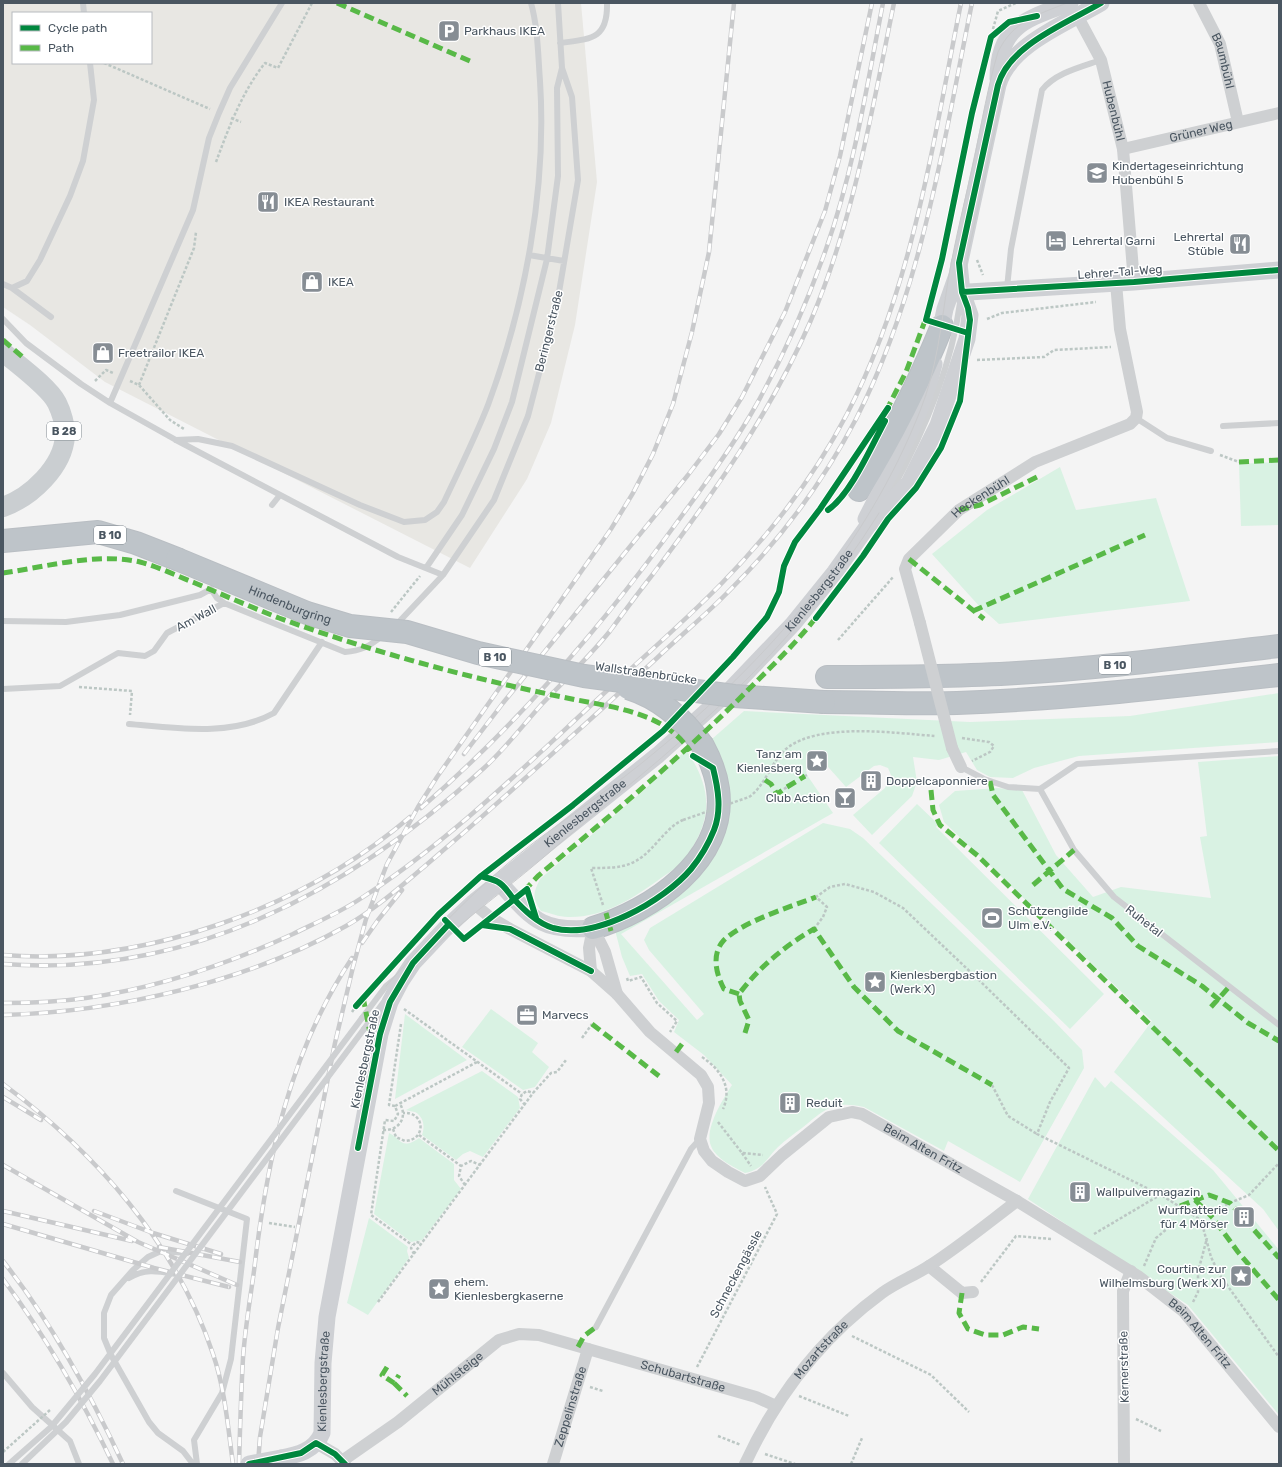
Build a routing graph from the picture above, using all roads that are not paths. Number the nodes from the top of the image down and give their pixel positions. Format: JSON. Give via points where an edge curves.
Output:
{"nodes":[{"id":1,"x":282,"y":3,"type":"edge"},
{"id":2,"x":531,"y":3,"type":"edge"},
{"id":3,"x":558,"y":3,"type":"edge"},
{"id":4,"x":607,"y":3,"type":"edge"},
{"id":5,"x":1101,"y":3,"type":"edge"},
{"id":6,"x":1199,"y":3,"type":"edge"},
{"id":7,"x":1034,"y":10,"type":"edge"},
{"id":8,"x":1074,"y":10,"type":"edge"},
{"id":9,"x":1044,"y":35,"type":"junction"},
{"id":10,"x":560,"y":43,"type":"junction"},
{"id":11,"x":1101,"y":60,"type":"junction"},
{"id":12,"x":90,"y":64,"type":"edge"},
{"id":13,"x":562,"y":68,"type":"junction"},
{"id":14,"x":998,"y":85,"type":"junction"},
{"id":15,"x":1279,"y":113,"type":"edge"},
{"id":16,"x":1238,"y":122,"type":"junction"},
{"id":17,"x":1123,"y":149,"type":"junction"},
{"id":18,"x":529,"y":255,"type":"junction"},
{"id":19,"x":547,"y":259,"type":"junction"},
{"id":20,"x":564,"y":261,"type":"junction"},
{"id":21,"x":1279,"y":270,"type":"edge"},
{"id":22,"x":1134,"y":282,"type":"junction"},
{"id":23,"x":1116,"y":283,"type":"junction"},
{"id":24,"x":3,"y":284,"type":"edge"},
{"id":25,"x":12,"y":288,"type":"junction"},
{"id":26,"x":1007,"y":290,"type":"junction"},
{"id":27,"x":956,"y":292,"type":"junction"},
{"id":28,"x":51,"y":317,"type":"dead end"},
{"id":29,"x":3,"y":319,"type":"edge"},
{"id":30,"x":942,"y":326,"type":"junction"},
{"id":31,"x":3,"y":352,"type":"edge"},
{"id":32,"x":110,"y":403,"type":"junction"},
{"id":33,"x":1136,"y":418,"type":"junction"},
{"id":34,"x":1279,"y":423,"type":"edge"},
{"id":35,"x":1223,"y":426,"type":"dead end"},
{"id":36,"x":176,"y":440,"type":"junction"},
{"id":37,"x":1211,"y":451,"type":"road end"},
{"id":38,"x":859,"y":490,"type":"dead end"},
{"id":39,"x":280,"y":495,"type":"junction"},
{"id":40,"x":272,"y":505,"type":"dead end"},
{"id":41,"x":3,"y":507,"type":"edge"},
{"id":42,"x":3,"y":541,"type":"edge"},
{"id":43,"x":857,"y":541,"type":"junction"},
{"id":44,"x":426,"y":568,"type":"junction"},
{"id":45,"x":443,"y":574,"type":"junction"},
{"id":46,"x":220,"y":585,"type":"junction"},
{"id":47,"x":224,"y":602,"type":"junction"},
{"id":48,"x":3,"y":621,"type":"edge"},
{"id":49,"x":408,"y":632,"type":"joint"},
{"id":50,"x":322,"y":642,"type":"junction"},
{"id":51,"x":1279,"y":646,"type":"edge"},
{"id":52,"x":1279,"y":675,"type":"edge"},
{"id":53,"x":584,"y":676,"type":"junction"},
{"id":54,"x":827,"y":676,"type":"dead end"},
{"id":55,"x":3,"y":689,"type":"edge"},
{"id":56,"x":129,"y":724,"type":"road end"},
{"id":57,"x":1279,"y":751,"type":"edge"},
{"id":58,"x":961,"y":767,"type":"joint"},
{"id":59,"x":1040,"y":789,"type":"junction"},
{"id":60,"x":499,"y":882,"type":"junction"},
{"id":61,"x":473,"y":903,"type":"junction"},
{"id":62,"x":593,"y":928,"type":"junction"},
{"id":63,"x":414,"y":963,"type":"junction"},
{"id":64,"x":591,"y":971,"type":"junction"},
{"id":65,"x":401,"y":981,"type":"junction"},
{"id":66,"x":617,"y":994,"type":"junction"},
{"id":67,"x":1279,"y":1025,"type":"edge"},
{"id":68,"x":700,"y":1139,"type":"junction"},
{"id":69,"x":176,"y":1191,"type":"dead end"},
{"id":70,"x":1017,"y":1201,"type":"junction"},
{"id":71,"x":187,"y":1253,"type":"dead end"},
{"id":72,"x":929,"y":1266,"type":"junction"},
{"id":73,"x":1135,"y":1273,"type":"junction"},
{"id":74,"x":176,"y":1274,"type":"dead end"},
{"id":75,"x":126,"y":1280,"type":"junction"},
{"id":76,"x":973,"y":1292,"type":"road end"},
{"id":77,"x":596,"y":1327,"type":"dead end"},
{"id":78,"x":588,"y":1349,"type":"junction"},
{"id":79,"x":3,"y":1373,"type":"edge"},
{"id":80,"x":776,"y":1406,"type":"junction"},
{"id":81,"x":1279,"y":1427,"type":"edge"},
{"id":82,"x":316,"y":1443,"type":"junction"},
{"id":83,"x":344,"y":1463,"type":"edge"},
{"id":84,"x":9,"y":1464,"type":"edge"},
{"id":85,"x":22,"y":1464,"type":"edge"},
{"id":86,"x":79,"y":1464,"type":"edge"},
{"id":87,"x":193,"y":1464,"type":"edge"},
{"id":88,"x":197,"y":1464,"type":"edge"},
{"id":89,"x":249,"y":1464,"type":"edge"},
{"id":90,"x":553,"y":1464,"type":"edge"},
{"id":91,"x":746,"y":1464,"type":"edge"},
{"id":92,"x":1124,"y":1464,"type":"edge"}],
"edges":[{"from":1,"to":32,"type":"lane","via":[[230,88],[209,138],[193,210]]},
{"from":2,"to":18,"type":"lane","via":[[537,36],[542,128],[538,190]]},
{"from":3,"to":10,"type":"lane","name":"Beringerstraße"},
{"from":4,"to":10,"type":"lane","via":[[602,31],[591,39]]},
{"from":5,"to":8,"type":"street"},
{"from":6,"to":16,"type":"street","name":"Baumbühl","via":[[1220,44]]},
{"from":7,"to":8,"type":"street"},
{"from":7,"to":9,"type":"street"},
{"from":7,"to":14,"type":"street","via":[[1004,43],[998,59]]},
{"from":8,"to":9,"type":"street"},
{"from":8,"to":11,"type":"street","name":"Hubenbühl"},
{"from":9,"to":14,"type":"street","via":[[1013,58]]},
{"from":10,"to":13,"type":"lane","name":"Beringerstraße"},
{"from":11,"to":17,"type":"street","name":"Hubenbühl"},
{"from":11,"to":26,"type":"lane","via":[[1060,75],[1042,90],[1011,249]]},
{"from":12,"to":25,"type":"lane","via":[[94,100],[83,161],[70,196],[27,281]]},
{"from":13,"to":19,"type":"lane","name":"Beringerstraße","via":[[558,88],[558,176]]},
{"from":13,"to":20,"type":"lane","name":"Beringerstraße","via":[[572,98],[578,180]]},
{"from":14,"to":27,"type":"street","name":"Kienlesbergstraße","via":[[959,263]]},
{"from":15,"to":16,"type":"street","name":"Grüner Weg"},
{"from":16,"to":17,"type":"street","name":"Grüner Weg"},
{"from":17,"to":22,"type":"street","name":"Hubenbühl"},
{"from":18,"to":19,"type":"lane"},
{"from":18,"to":36,"type":"lane","via":[[501,366],[487,406],[444,502],[437,512],[425,520],[404,522],[360,505],[232,446],[198,439]]},
{"from":19,"to":20,"type":"lane"},
{"from":19,"to":44,"type":"lane","name":"Beringerstraße","via":[[512,402],[494,449],[462,515]]},
{"from":20,"to":45,"type":"lane","name":"Beringerstraße","via":[[557,304],[528,416],[494,500]]},
{"from":21,"to":22,"type":"street","name":"Lehrer-Tal-Weg"},
{"from":22,"to":23,"type":"street","name":"Lehrer-Tal-Weg"},
{"from":23,"to":26,"type":"street","name":"Lehrer-Tal-Weg"},
{"from":23,"to":33,"type":"street","via":[[1120,329],[1137,412]]},
{"from":24,"to":25,"type":"lane"},
{"from":25,"to":28,"type":"lane"},
{"from":26,"to":27,"type":"street","name":"Lehrer-Tal-Weg"},
{"from":27,"to":30,"type":"street","name":"Kienlesbergstraße"},
{"from":27,"to":43,"type":"street","name":"Kienlesbergstraße","via":[[970,315],[968,333],[945,406],[913,477]]},
{"from":29,"to":32,"type":"lane","via":[[26,343]]},
{"from":30,"to":38,"type":"highway","via":[[899,418]]},
{"from":30,"to":43,"type":"street","name":"Kienlesbergstraße","via":[[930,377],[914,424]]},
{"from":31,"to":41,"type":"main road","number":"B 28","via":[[56,402],[65,435],[61,453],[50,471],[35,488],[16,502]]},
{"from":32,"to":36,"type":"lane"},
{"from":33,"to":37,"type":"lane","via":[[1168,438]]},
{"from":33,"to":58,"type":"street","name":"Heckenbühl","bridge":true,"via":[[1130,424],[1035,462],[959,510],[909,560],[905,569]]},
{"from":34,"to":35,"type":"lane"},
{"from":36,"to":39,"type":"lane"},
{"from":39,"to":40,"type":"lane"},
{"from":39,"to":44,"type":"lane","via":[[398,557]]},
{"from":42,"to":46,"type":"highway","name":"Hindenburgring","number":"B 10","bridge":true,"via":[[98,532],[177,559]]},
{"from":43,"to":60,"type":"street","name":"Kienlesbergstraße","via":[[800,615],[724,696],[658,755]]},
{"from":44,"to":45,"type":"lane"},
{"from":45,"to":50,"type":"lane","name":"Beringerstraße","via":[[398,623],[372,645],[358,651],[345,652]]},
{"from":46,"to":47,"type":"lane","via":[[217,598]]},
{"from":46,"to":48,"type":"lane","via":[[200,596],[120,615],[66,622]]},
{"from":46,"to":49,"type":"highway","name":"Hindenburgring","number":"B 10","bridge":true,"via":[[350,626]]},
{"from":47,"to":50,"type":"lane","name":"Beringerstraße"},
{"from":47,"to":55,"type":"lane","name":"Am Wall","via":[[167,633],[154,651],[145,656],[118,653],[60,686]]},
{"from":49,"to":53,"type":"highway","name":"Wallstraßenbrücke","number":"B 10","bridge":true,"via":[[485,654]]},
{"from":50,"to":56,"type":"lane","via":[[274,713],[263,720],[225,728],[195,729]]},
{"from":51,"to":54,"type":"highway","number":"B 10","via":[[1117,665],[1018,673],[950,677]]},
{"from":52,"to":53,"type":"highway","name":"Wallstraßenbrücke","number":"B 10","bridge":true,"via":[[1121,693],[940,703],[824,702],[734,696]]},
{"from":53,"to":62,"type":"highway","bridge":true,"via":[[639,692],[684,720],[703,746],[713,768],[718,790],[718,811],[714,829],[703,854],[690,871],[659,896],[621,917]]},
{"from":57,"to":59,"type":"lane","via":[[1077,764]]},
{"from":58,"to":59,"type":"lane","via":[[984,779],[1008,787]]},
{"from":59,"to":67,"type":"lane","name":"Ruhetal","via":[[1074,850],[1114,897]]},
{"from":60,"to":61,"type":"street","name":"Kienlesbergstraße"},
{"from":60,"to":62,"type":"street","via":[[536,920],[553,928]]},
{"from":61,"to":63,"type":"street","name":"Kienlesbergstraße"},
{"from":61,"to":64,"type":"street","via":[[510,929]]},
{"from":62,"to":64,"type":"street","via":[[589,948]]},
{"from":62,"to":66,"type":"street","via":[[605,952]]},
{"from":63,"to":65,"type":"street","name":"Kienlesbergstraße"},
{"from":63,"to":84,"type":"lane","bridge":true,"via":[[386,986],[95,1374],[51,1426]]},
{"from":64,"to":66,"type":"street"},
{"from":65,"to":82,"type":"street","name":"Kienlesbergstraße","via":[[390,1002],[380,1034],[330,1298],[323,1363],[322,1429]]},
{"from":65,"to":85,"type":"lane","bridge":true,"via":[[100,1381],[66,1422]]},
{"from":66,"to":68,"type":"street","via":[[650,1032],[701,1075],[708,1086],[709,1103]]},
{"from":68,"to":70,"type":"street","name":"Beim Alten Fritz","via":[[704,1151],[712,1161],[745,1181],[760,1176],[829,1117],[852,1112],[862,1114]]},
{"from":68,"to":77,"type":"lane","via":[[691,1149],[668,1190]]},
{"from":69,"to":88,"type":"lane","via":[[247,1219],[231,1359],[222,1393],[194,1440]]},
{"from":70,"to":72,"type":"street","name":"Mozartstraße"},
{"from":70,"to":73,"type":"street","name":"Beim Alten Fritz"},
{"from":71,"to":75,"type":"lane","via":[[166,1251],[148,1257]]},
{"from":72,"to":76,"type":"street","via":[[962,1293]]},
{"from":72,"to":80,"type":"street","name":"Mozartstraße","via":[[883,1293],[839,1329]]},
{"from":73,"to":81,"type":"street","name":"Beim Alten Fritz","via":[[1183,1311]]},
{"from":73,"to":92,"type":"street","name":"Kernerstraße","via":[[1123,1291]]},
{"from":74,"to":75,"type":"lane","via":[[150,1270],[138,1272]]},
{"from":75,"to":87,"type":"lane","via":[[111,1295],[104,1313],[104,1338],[149,1422],[158,1433],[183,1451]]},
{"from":78,"to":80,"type":"street","name":"Schubartstraße","via":[[756,1396]]},
{"from":78,"to":83,"type":"street","name":"Mühlsteige","via":[[538,1335],[518,1334],[500,1340]]},
{"from":78,"to":90,"type":"street","name":"Zeppelinstraße"},
{"from":79,"to":86,"type":"lane","via":[[32,1407],[70,1441]]},
{"from":80,"to":91,"type":"street","name":"Mozartstraße"},
{"from":82,"to":83,"type":"street","via":[[335,1454]]},
{"from":82,"to":89,"type":"street","bridge":true,"via":[[307,1451]]}]}
